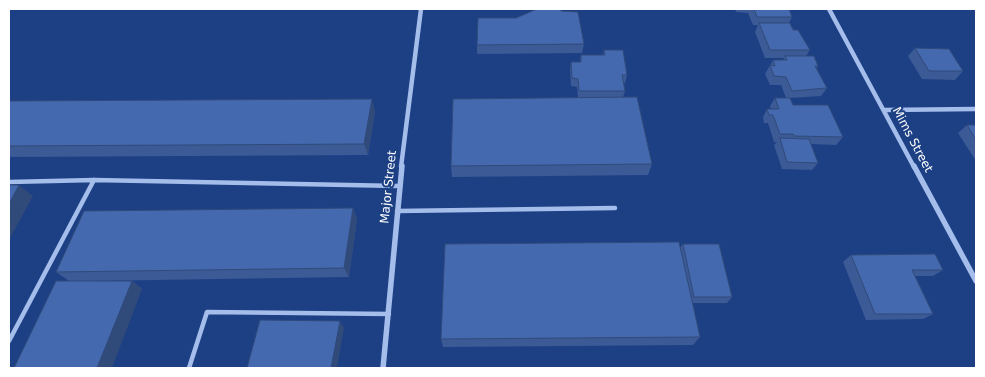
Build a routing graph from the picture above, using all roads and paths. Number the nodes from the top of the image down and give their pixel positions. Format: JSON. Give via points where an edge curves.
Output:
{"nodes":[{"id":1,"x":421,"y":9,"type":"edge"},
{"id":2,"x":830,"y":9,"type":"edge"},
{"id":3,"x":976,"y":109,"type":"edge"},
{"id":4,"x":884,"y":110,"type":"junction"},
{"id":5,"x":94,"y":180,"type":"junction"},
{"id":6,"x":9,"y":182,"type":"edge"},
{"id":7,"x":398,"y":186,"type":"junction"},
{"id":8,"x":615,"y":208,"type":"dead end"},
{"id":9,"x":397,"y":211,"type":"junction"},
{"id":10,"x":976,"y":281,"type":"edge"},
{"id":11,"x":389,"y":314,"type":"junction"},
{"id":12,"x":9,"y":341,"type":"edge"},
{"id":13,"x":189,"y":368,"type":"edge"},
{"id":14,"x":383,"y":368,"type":"edge"}],
"edges":[{"from":1,"to":7,"type":"street","name":"Major Street"},
{"from":2,"to":4,"type":"street","name":"Mims Street"},
{"from":3,"to":4,"type":"street"},
{"from":4,"to":10,"type":"street","name":"Mims Street"},
{"from":5,"to":6,"type":"lane"},
{"from":5,"to":7,"type":"lane"},
{"from":5,"to":12,"type":"lane"},
{"from":7,"to":9,"type":"street","name":"Major Street"},
{"from":8,"to":9,"type":"lane"},
{"from":9,"to":11,"type":"street","name":"Major Street"},
{"from":11,"to":13,"type":"lane","via":[[207,312]]},
{"from":11,"to":14,"type":"street","name":"Major Street"}]}
